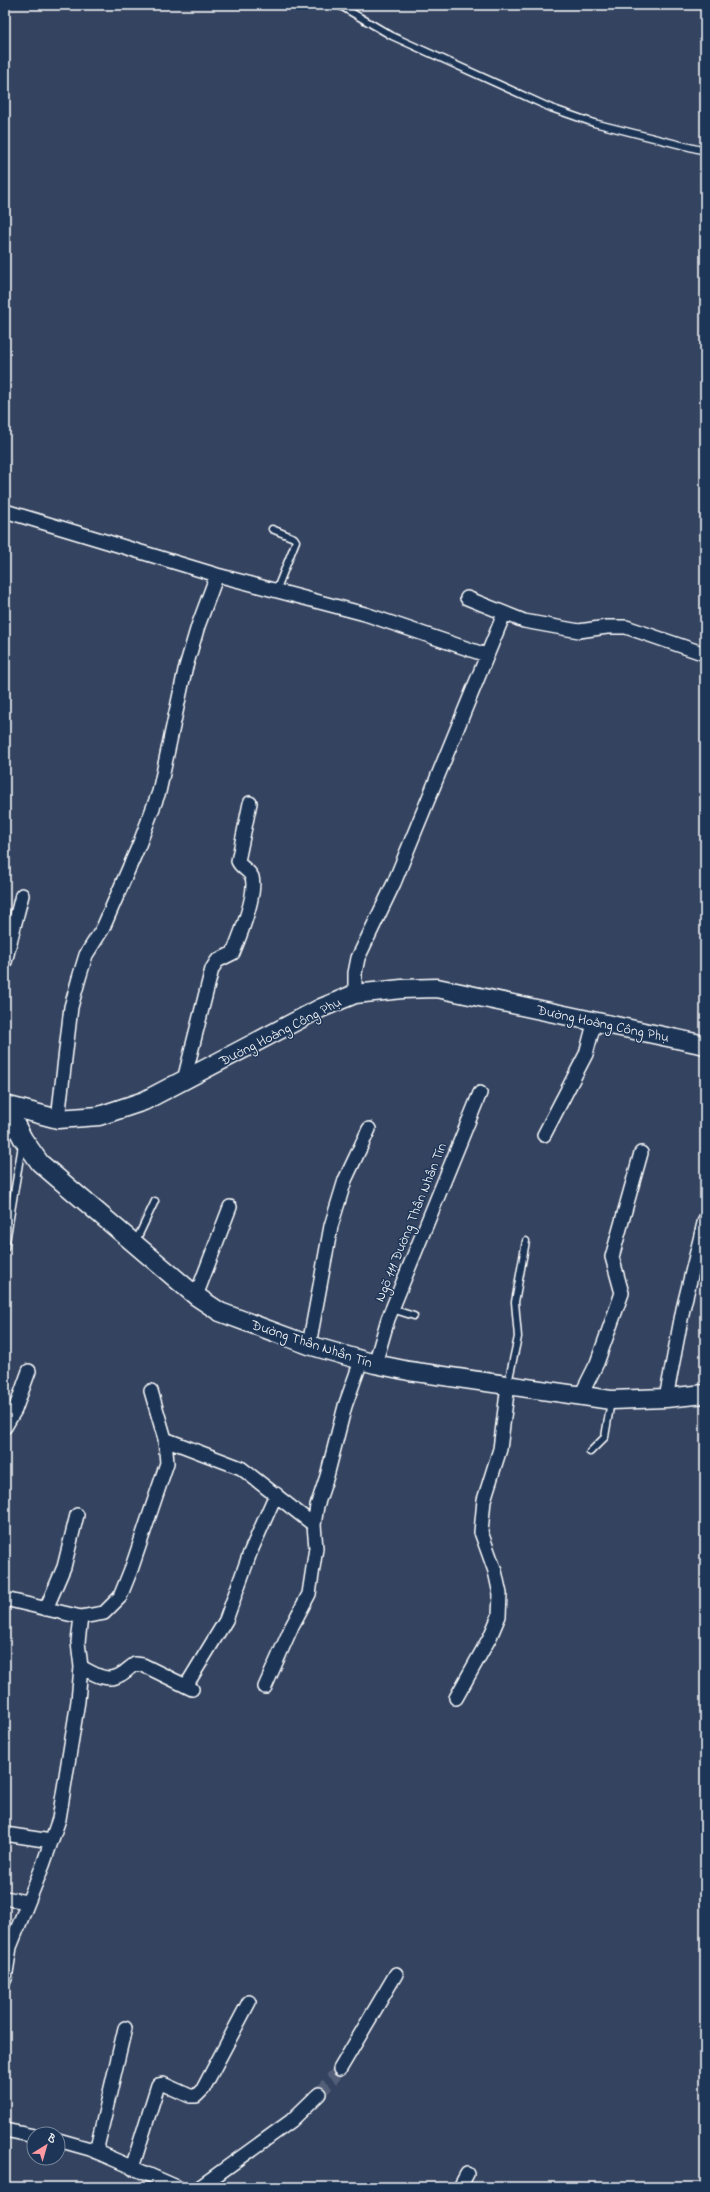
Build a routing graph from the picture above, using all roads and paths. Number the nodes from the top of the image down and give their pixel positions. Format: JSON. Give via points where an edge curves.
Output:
{"nodes":[{"id":1,"x":339,"y":5,"type":"edge"},
{"id":2,"x":705,"y":150,"type":"edge"},
{"id":3,"x":5,"y":511,"type":"edge"},
{"id":4,"x":272,"y":529,"type":"dead end"},
{"id":5,"x":217,"y":575,"type":"junction"},
{"id":6,"x":276,"y":591,"type":"junction"},
{"id":7,"x":467,"y":598,"type":"dead end"},
{"id":8,"x":504,"y":614,"type":"junction"},
{"id":9,"x":705,"y":654,"type":"edge"},
{"id":10,"x":486,"y":656,"type":"junction"},
{"id":11,"x":250,"y":803,"type":"dead end"},
{"id":12,"x":22,"y":895,"type":"dead end"},
{"id":13,"x":5,"y":962,"type":"edge"},
{"id":14,"x":355,"y":994,"type":"junction"},
{"id":15,"x":595,"y":1020,"type":"junction"},
{"id":16,"x":705,"y":1045,"type":"edge"},
{"id":17,"x":184,"y":1080,"type":"junction"},
{"id":18,"x":480,"y":1093,"type":"dead end"},
{"id":19,"x":5,"y":1105,"type":"edge"},
{"id":20,"x":58,"y":1119,"type":"junction"},
{"id":21,"x":369,"y":1129,"type":"dead end"},
{"id":22,"x":544,"y":1135,"type":"dead end"},
{"id":23,"x":23,"y":1139,"type":"junction"},
{"id":24,"x":641,"y":1154,"type":"dead end"},
{"id":25,"x":155,"y":1201,"type":"dead end"},
{"id":26,"x":230,"y":1207,"type":"dead end"},
{"id":27,"x":705,"y":1219,"type":"edge"},
{"id":28,"x":526,"y":1241,"type":"dead end"},
{"id":29,"x":135,"y":1244,"type":"junction"},
{"id":30,"x":5,"y":1248,"type":"edge"},
{"id":31,"x":196,"y":1296,"type":"junction"},
{"id":32,"x":392,"y":1309,"type":"junction"},
{"id":33,"x":414,"y":1316,"type":"dead end"},
{"id":34,"x":309,"y":1346,"type":"junction"},
{"id":35,"x":368,"y":1363,"type":"junction"},
{"id":36,"x":29,"y":1371,"type":"dead end"},
{"id":37,"x":508,"y":1385,"type":"junction"},
{"id":38,"x":151,"y":1391,"type":"dead end"},
{"id":39,"x":705,"y":1394,"type":"edge"},
{"id":40,"x":582,"y":1395,"type":"junction"},
{"id":41,"x":666,"y":1398,"type":"junction"},
{"id":42,"x":612,"y":1400,"type":"junction"},
{"id":43,"x":5,"y":1427,"type":"edge"},
{"id":44,"x":165,"y":1439,"type":"junction"},
{"id":45,"x":590,"y":1452,"type":"dead end"},
{"id":46,"x":276,"y":1494,"type":"junction"},
{"id":47,"x":77,"y":1515,"type":"dead end"},
{"id":48,"x":314,"y":1525,"type":"junction"},
{"id":49,"x":5,"y":1599,"type":"edge"},
{"id":50,"x":46,"y":1609,"type":"junction"},
{"id":51,"x":81,"y":1617,"type":"junction"},
{"id":52,"x":81,"y":1667,"type":"junction"},
{"id":53,"x":265,"y":1687,"type":"dead end"},
{"id":54,"x":456,"y":1698,"type":"dead end"},
{"id":55,"x":5,"y":1834,"type":"edge"},
{"id":56,"x":51,"y":1841,"type":"junction"},
{"id":57,"x":5,"y":1898,"type":"edge"},
{"id":58,"x":28,"y":1902,"type":"junction"},
{"id":59,"x":396,"y":1974,"type":"dead end"},
{"id":60,"x":5,"y":1979,"type":"edge"},
{"id":61,"x":249,"y":2002,"type":"dead end"},
{"id":62,"x":125,"y":2028,"type":"dead end"},
{"id":63,"x":340,"y":2069,"type":"tunnel mouth"},
{"id":64,"x":319,"y":2094,"type":"tunnel mouth"},
{"id":65,"x":5,"y":2130,"type":"edge"},
{"id":66,"x":26,"y":2134,"type":"edge"},
{"id":67,"x":66,"y":2143,"type":"edge"},
{"id":68,"x":96,"y":2152,"type":"junction"},
{"id":69,"x":132,"y":2168,"type":"junction"},
{"id":70,"x":467,"y":2174,"type":"dead end"},
{"id":71,"x":170,"y":2185,"type":"edge"},
{"id":72,"x":200,"y":2187,"type":"edge"},
{"id":73,"x":460,"y":2187,"type":"edge"}],
"edges":[{"from":1,"to":2,"type":"lane","via":[[392,36],[551,108],[594,123]]},
{"from":3,"to":5,"type":"street"},
{"from":4,"to":6,"type":"lane","via":[[296,541]]},
{"from":5,"to":6,"type":"street"},
{"from":5,"to":20,"type":"street","via":[[185,670],[159,792],[140,845],[103,928],[86,955],[79,978],[71,1007]]},
{"from":6,"to":10,"type":"street","via":[[365,614]]},
{"from":7,"to":8,"type":"street"},
{"from":8,"to":9,"type":"street","via":[[524,621],[579,631],[626,627]]},
{"from":8,"to":10,"type":"street"},
{"from":10,"to":14,"type":"street","via":[[394,883],[358,958]]},
{"from":11,"to":17,"type":"street","via":[[238,861],[252,879],[251,899],[233,952],[217,961],[212,969]]},
{"from":12,"to":13,"type":"street"},
{"from":14,"to":15,"type":"street","name":"Đường Hoàng Công Phụ","via":[[437,988]]},
{"from":14,"to":17,"type":"street","name":"Đường Hoàng Công Phụ","via":[[321,1008]]},
{"from":15,"to":16,"type":"street","name":"Đường Hoàng Công Phụ"},
{"from":15,"to":22,"type":"street","via":[[586,1054]]},
{"from":17,"to":20,"type":"street","name":"Đường Hoàng Công Phụ","via":[[144,1101],[99,1116]]},
{"from":18,"to":32,"type":"street","name":"Ngõ 111 Đường Thân Nhân Tín"},
{"from":19,"to":20,"type":"street","name":"Đường Hoàng Công Phụ"},
{"from":19,"to":23,"type":"street","name":"Đường Thân Nhân Tín"},
{"from":21,"to":34,"type":"street","via":[[345,1180],[331,1226]]},
{"from":23,"to":29,"type":"street","name":"Đường Thân Nhân Tín","via":[[40,1163]]},
{"from":23,"to":30,"type":"lane"},
{"from":24,"to":40,"type":"street","via":[[612,1256],[622,1293],[597,1363]]},
{"from":25,"to":29,"type":"lane"},
{"from":26,"to":31,"type":"street"},
{"from":27,"to":41,"type":"street","via":[[683,1309]]},
{"from":28,"to":37,"type":"lane","via":[[515,1302],[517,1343]]},
{"from":29,"to":31,"type":"street","name":"Đường Thân Nhân Tín"},
{"from":31,"to":34,"type":"street","name":"Đường Thân Nhân Tín","via":[[220,1312]]},
{"from":32,"to":33,"type":"lane"},
{"from":32,"to":35,"type":"street","name":"Ngõ 111 Đường Thân Nhân Tín"},
{"from":34,"to":35,"type":"street","name":"Đường Thân Nhân Tín"},
{"from":35,"to":37,"type":"street","name":"Đường Thân Nhân Tín"},
{"from":35,"to":48,"type":"street","name":"Ngõ 111 Đường Thân Nhân Tín","via":[[345,1406]]},
{"from":36,"to":43,"type":"street","via":[[15,1410]]},
{"from":37,"to":40,"type":"street","name":"Đường Thân Nhân Tín"},
{"from":37,"to":54,"type":"street","via":[[500,1449],[484,1500],[481,1532],[497,1579],[500,1594],[499,1616]]},
{"from":38,"to":44,"type":"street"},
{"from":39,"to":41,"type":"street","name":"Đường Thân Nhân Tín"},
{"from":40,"to":42,"type":"street","name":"Đường Thân Nhân Tín"},
{"from":41,"to":42,"type":"street","name":"Đường Thân Nhân Tín"},
{"from":42,"to":45,"type":"lane","via":[[605,1437]]},
{"from":44,"to":46,"type":"street","via":[[241,1468]]},
{"from":44,"to":51,"type":"street","via":[[167,1463],[120,1597],[104,1613]]},
{"from":46,"to":48,"type":"street"},
{"from":46,"to":52,"type":"street","via":[[250,1553],[226,1620],[189,1688],[143,1664],[135,1664],[113,1678],[96,1675]]},
{"from":47,"to":50,"type":"street","via":[[64,1567]]},
{"from":48,"to":53,"type":"street","name":"Ngõ 111 Đường Thân Nhân Tín","via":[[316,1548],[309,1594]]},
{"from":49,"to":50,"type":"street"},
{"from":50,"to":51,"type":"street"},
{"from":51,"to":52,"type":"street","via":[[78,1642]]},
{"from":52,"to":56,"type":"street","via":[[59,1819]]},
{"from":55,"to":56,"type":"street"},
{"from":56,"to":58,"type":"street"},
{"from":57,"to":58,"type":"street"},
{"from":58,"to":60,"type":"street","via":[[10,1947]]},
{"from":59,"to":63,"type":"street"},
{"from":61,"to":69,"type":"street","via":[[203,2089],[196,2096],[190,2096],[163,2084],[158,2085]]},
{"from":62,"to":68,"type":"street"},
{"from":64,"to":72,"type":"street","via":[[291,2121]]},
{"from":65,"to":66,"type":"street"},
{"from":67,"to":68,"type":"street"},
{"from":68,"to":69,"type":"street"},
{"from":69,"to":71,"type":"street"},
{"from":70,"to":73,"type":"street"}]}
